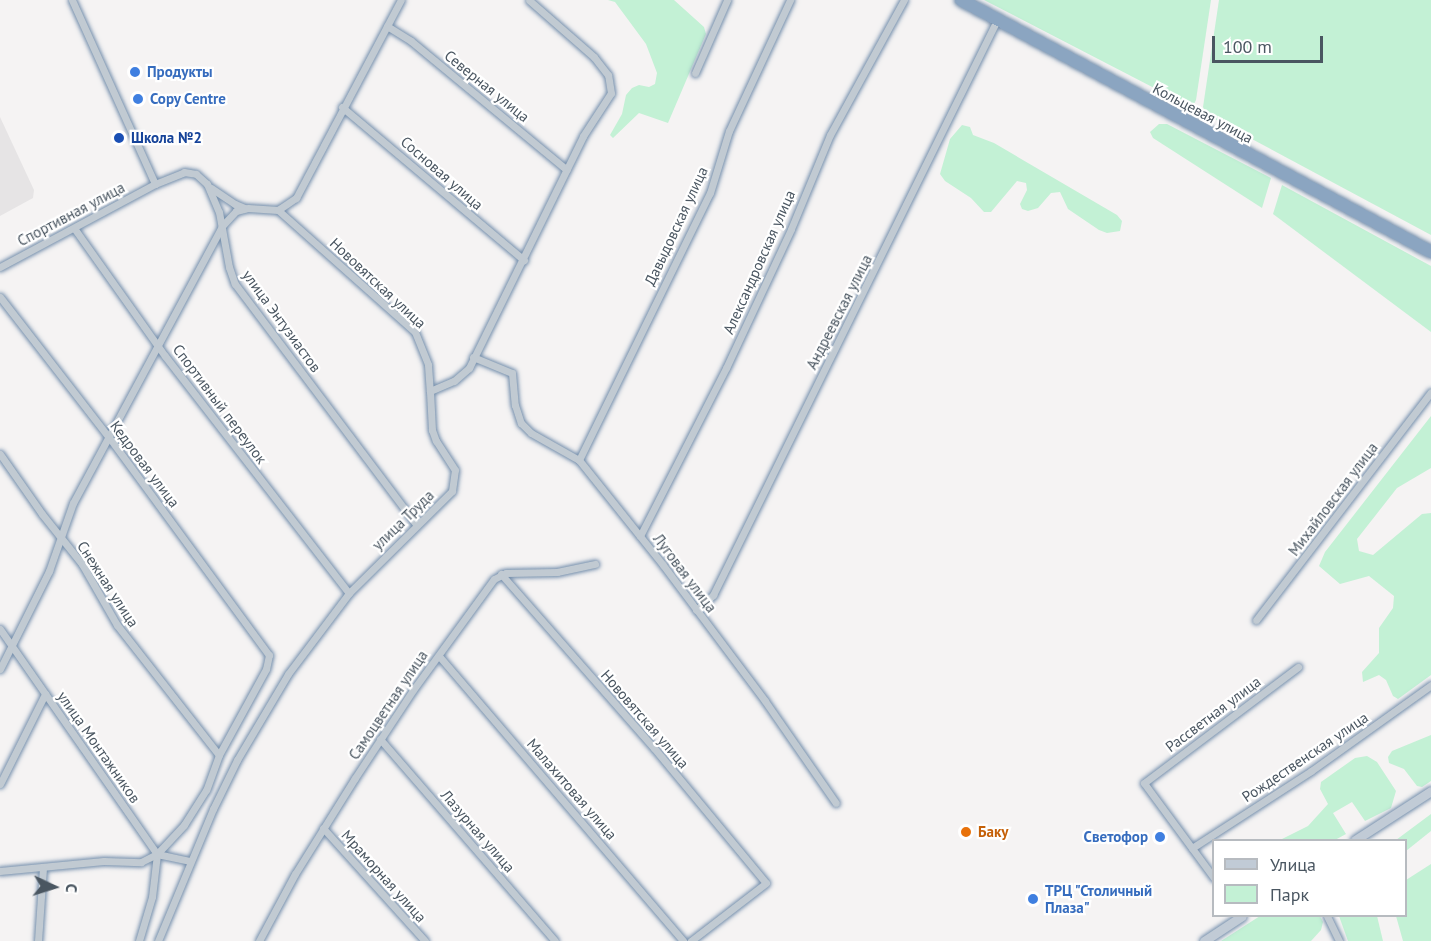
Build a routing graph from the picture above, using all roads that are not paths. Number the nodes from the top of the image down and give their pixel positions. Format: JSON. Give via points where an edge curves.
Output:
{"nodes":[{"id":1,"x":72,"y":0,"type":"edge"},
{"id":2,"x":401,"y":0,"type":"edge"},
{"id":3,"x":529,"y":0,"type":"edge"},
{"id":4,"x":727,"y":0,"type":"edge"},
{"id":5,"x":790,"y":0,"type":"edge"},
{"id":6,"x":904,"y":0,"type":"edge"},
{"id":7,"x":961,"y":0,"type":"edge"},
{"id":8,"x":997,"y":20,"type":"junction"},
{"id":9,"x":387,"y":26,"type":"junction"},
{"id":10,"x":695,"y":73,"type":"dead end"},
{"id":11,"x":342,"y":107,"type":"junction"},
{"id":12,"x":567,"y":170,"type":"junction"},
{"id":13,"x":156,"y":184,"type":"junction"},
{"id":14,"x":207,"y":184,"type":"junction"},
{"id":15,"x":248,"y":208,"type":"junction"},
{"id":16,"x":278,"y":210,"type":"junction"},
{"id":17,"x":222,"y":226,"type":"junction"},
{"id":18,"x":74,"y":228,"type":"junction"},
{"id":19,"x":1431,"y":252,"type":"edge"},
{"id":20,"x":524,"y":260,"type":"junction"},
{"id":21,"x":0,"y":267,"type":"edge"},
{"id":22,"x":0,"y":297,"type":"edge"},
{"id":23,"x":158,"y":344,"type":"junction"},
{"id":24,"x":473,"y":357,"type":"junction"},
{"id":25,"x":430,"y":391,"type":"junction"},
{"id":26,"x":1431,"y":392,"type":"edge"},
{"id":27,"x":108,"y":436,"type":"junction"},
{"id":28,"x":0,"y":453,"type":"edge"},
{"id":29,"x":579,"y":460,"type":"junction"},
{"id":30,"x":416,"y":524,"type":"junction"},
{"id":31,"x":640,"y":536,"type":"junction"},
{"id":32,"x":62,"y":538,"type":"junction"},
{"id":33,"x":595,"y":564,"type":"dead end"},
{"id":34,"x":501,"y":574,"type":"junction"},
{"id":35,"x":349,"y":593,"type":"junction"},
{"id":36,"x":696,"y":610,"type":"junction"},
{"id":37,"x":1256,"y":620,"type":"dead end"},
{"id":38,"x":0,"y":629,"type":"edge"},
{"id":39,"x":12,"y":646,"type":"junction"},
{"id":40,"x":439,"y":656,"type":"junction"},
{"id":41,"x":1298,"y":668,"type":"dead end"},
{"id":42,"x":0,"y":669,"type":"edge"},
{"id":43,"x":1431,"y":685,"type":"edge"},
{"id":44,"x":45,"y":694,"type":"junction"},
{"id":45,"x":380,"y":739,"type":"junction"},
{"id":46,"x":219,"y":755,"type":"junction"},
{"id":47,"x":0,"y":784,"type":"edge"},
{"id":48,"x":1431,"y":791,"type":"edge"},
{"id":49,"x":836,"y":803,"type":"dead end"},
{"id":50,"x":323,"y":828,"type":"junction"},
{"id":51,"x":1357,"y":839,"type":"edge"},
{"id":52,"x":1192,"y":848,"type":"junction"},
{"id":53,"x":157,"y":854,"type":"junction"},
{"id":54,"x":189,"y":861,"type":"junction"},
{"id":55,"x":43,"y":867,"type":"junction"},
{"id":56,"x":0,"y":871,"type":"edge"},
{"id":57,"x":1212,"y":875,"type":"edge"},
{"id":58,"x":1240,"y":917,"type":"edge"},
{"id":59,"x":1328,"y":917,"type":"edge"},
{"id":60,"x":261,"y":938,"type":"edge"},
{"id":61,"x":38,"y":941,"type":"edge"},
{"id":62,"x":139,"y":941,"type":"edge"},
{"id":63,"x":158,"y":941,"type":"edge"},
{"id":64,"x":268,"y":941,"type":"edge"},
{"id":65,"x":425,"y":941,"type":"edge"},
{"id":66,"x":555,"y":941,"type":"edge"},
{"id":67,"x":683,"y":941,"type":"edge"},
{"id":68,"x":691,"y":941,"type":"edge"},
{"id":69,"x":1204,"y":941,"type":"edge"},
{"id":70,"x":1339,"y":941,"type":"edge"}],
"edges":[{"from":1,"to":13,"type":"street"},
{"from":2,"to":9,"type":"street"},
{"from":3,"to":12,"type":"street","via":[[594,57],[608,75],[611,87],[608,100]]},
{"from":4,"to":10,"type":"street"},
{"from":5,"to":29,"type":"street","name":"Давыдовская улица","via":[[729,131],[710,193]]},
{"from":6,"to":31,"type":"street","name":"Александровская улица","via":[[830,135],[726,368]]},
{"from":7,"to":8,"type":"highway","name":"Кольцевая улица"},
{"from":8,"to":19,"type":"highway","name":"Кольцевая улица"},
{"from":8,"to":36,"type":"street","name":"Андреевская улица","via":[[713,594]]},
{"from":9,"to":11,"type":"street"},
{"from":9,"to":12,"type":"street","name":"Северная улица","via":[[411,41]]},
{"from":11,"to":16,"type":"street","via":[[296,198]]},
{"from":11,"to":20,"type":"street","name":"Сосновая улица"},
{"from":12,"to":20,"type":"street"},
{"from":13,"to":14,"type":"street","via":[[184,172],[196,174]]},
{"from":13,"to":18,"type":"street","name":"Спортивная улица"},
{"from":14,"to":15,"type":"street","via":[[235,204]]},
{"from":14,"to":17,"type":"street","name":"улица Энтузиастов"},
{"from":15,"to":16,"type":"street"},
{"from":15,"to":17,"type":"street","via":[[230,214]]},
{"from":16,"to":25,"type":"street","name":"Нововятская улица","via":[[415,332],[426,357]]},
{"from":17,"to":23,"type":"street"},
{"from":17,"to":30,"type":"street","name":"улица Энтузиастов","via":[[235,284]]},
{"from":18,"to":21,"type":"street","name":"Спортивная улица"},
{"from":18,"to":23,"type":"street","name":"Спортивный переулок"},
{"from":20,"to":24,"type":"street"},
{"from":22,"to":27,"type":"street","name":"Кедровая улица"},
{"from":23,"to":27,"type":"street"},
{"from":23,"to":35,"type":"street","name":"Спортивный переулок"},
{"from":24,"to":25,"type":"street","via":[[460,378]]},
{"from":24,"to":29,"type":"street","name":"Луговая улица","via":[[513,373],[515,405],[521,423],[531,433]]},
{"from":25,"to":30,"type":"street","name":"улица Труда","via":[[432,430],[456,478],[446,498]]},
{"from":26,"to":37,"type":"street","name":"Михайловская улица"},
{"from":27,"to":32,"type":"street","via":[[73,503]]},
{"from":27,"to":46,"type":"street","name":"Кедровая улица","via":[[267,650],[270,660],[266,669]]},
{"from":28,"to":32,"type":"street","name":"Снежная улица"},
{"from":29,"to":31,"type":"street","name":"Луговая улица"},
{"from":30,"to":35,"type":"street","name":"улица Труда"},
{"from":31,"to":36,"type":"street","name":"Луговая улица"},
{"from":32,"to":39,"type":"street","via":[[37,600]]},
{"from":32,"to":46,"type":"street","name":"Снежная улица","via":[[82,564],[117,625]]},
{"from":33,"to":34,"type":"street","via":[[556,572]]},
{"from":34,"to":40,"type":"street","name":"Самоцветная улица","via":[[485,590]]},
{"from":34,"to":68,"type":"street","name":"Нововятская улица","via":[[766,883]]},
{"from":35,"to":54,"type":"street","name":"улица Труда","via":[[288,674],[258,722]]},
{"from":36,"to":49,"type":"street","name":"Луговая улица"},
{"from":38,"to":39,"type":"street","name":"улица Монтажников"},
{"from":39,"to":42,"type":"street"},
{"from":39,"to":44,"type":"street","name":"улица Монтажников"},
{"from":40,"to":45,"type":"street","name":"Самоцветная улица"},
{"from":40,"to":67,"type":"street","name":"Малахитовая улица"},
{"from":41,"to":52,"type":"street","name":"Рассветная улица","via":[[1144,783]]},
{"from":43,"to":52,"type":"street","name":"Рождественская улица"},
{"from":44,"to":47,"type":"street"},
{"from":44,"to":53,"type":"street","name":"улица Монтажников"},
{"from":45,"to":50,"type":"street","name":"Самоцветная улица"},
{"from":45,"to":66,"type":"street","name":"Лазурная улица"},
{"from":46,"to":53,"type":"street","via":[[212,779],[193,813]]},
{"from":48,"to":51,"type":"street"},
{"from":50,"to":60,"type":"street","name":"Самоцветная улица"},
{"from":50,"to":65,"type":"street","name":"Мраморная улица"},
{"from":52,"to":57,"type":"street"},
{"from":53,"to":54,"type":"street"},
{"from":53,"to":55,"type":"street","via":[[141,862]]},
{"from":53,"to":62,"type":"street","via":[[152,897]]},
{"from":54,"to":63,"type":"street","name":"улица Труда"},
{"from":55,"to":56,"type":"street"},
{"from":55,"to":61,"type":"street"},
{"from":58,"to":69,"type":"street"},
{"from":59,"to":70,"type":"street"},
{"from":60,"to":64,"type":"street"}]}
